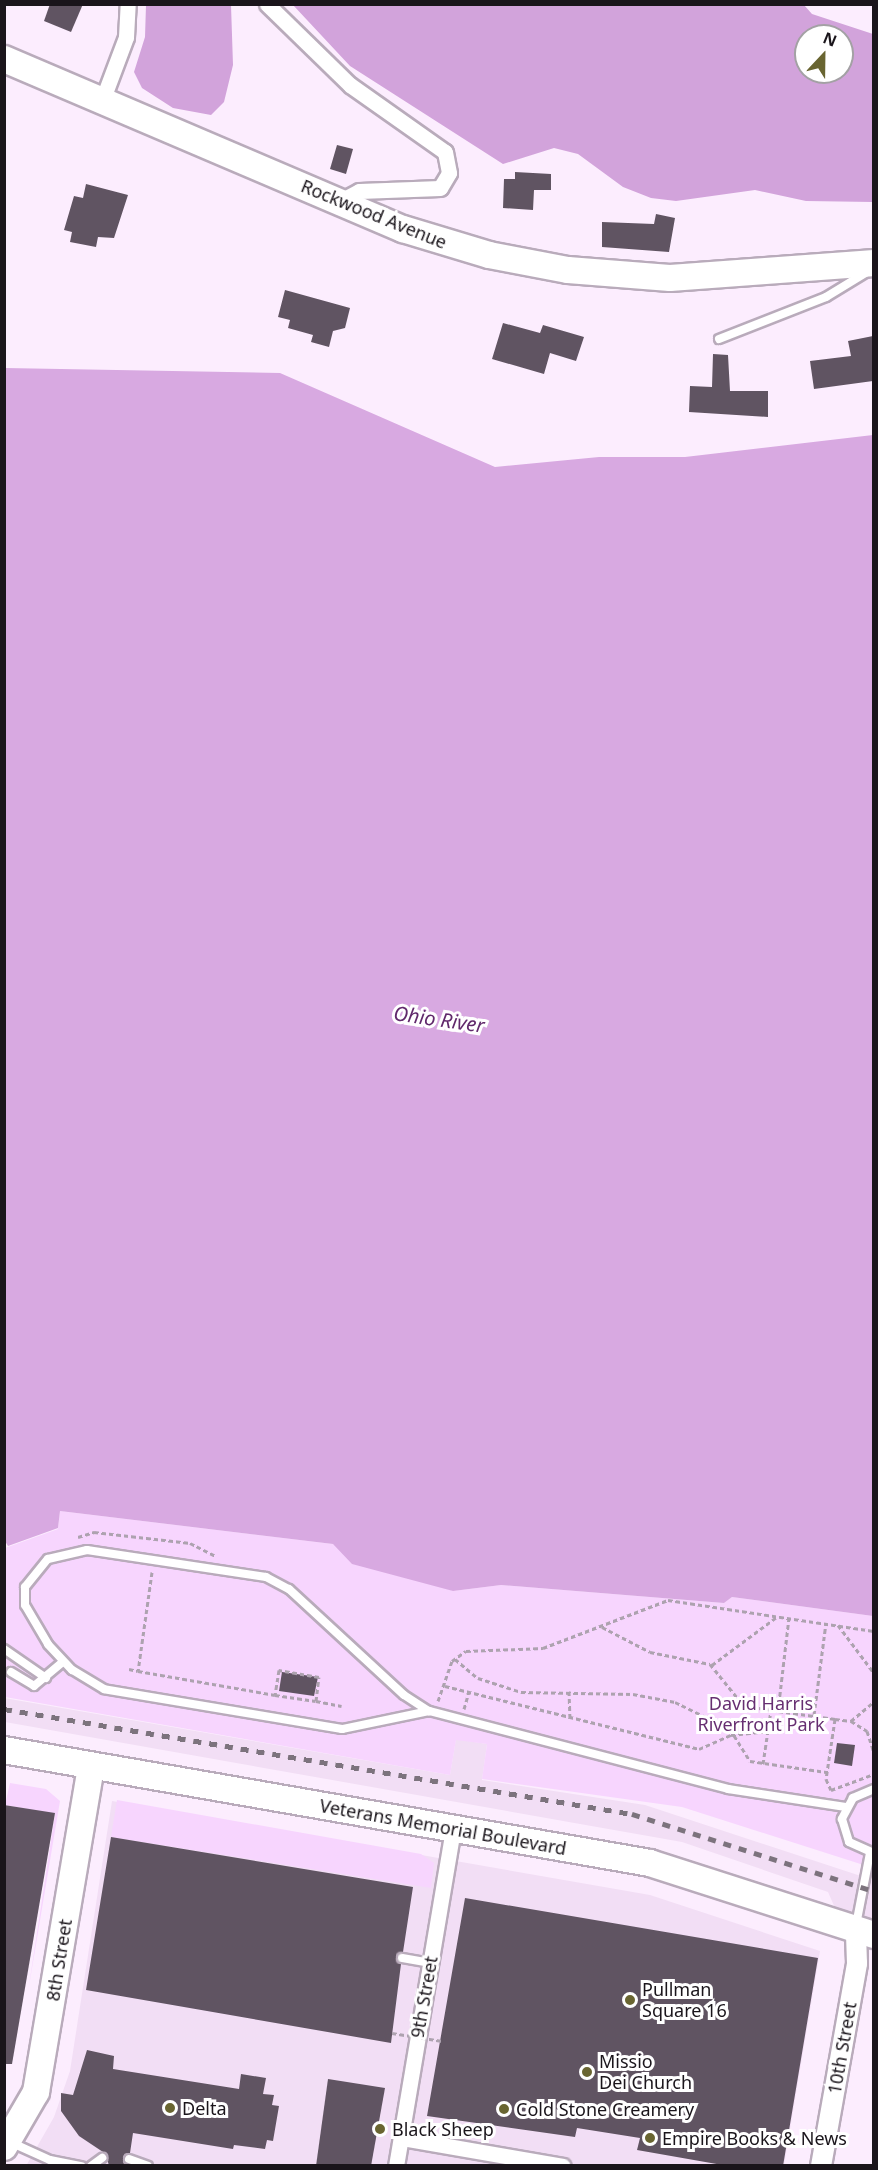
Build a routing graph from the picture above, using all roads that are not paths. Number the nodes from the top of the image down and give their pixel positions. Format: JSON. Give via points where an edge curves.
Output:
{"nodes":[{"id":1,"x":128,"y":4,"type":"edge"},
{"id":2,"x":267,"y":4,"type":"edge"},
{"id":3,"x":4,"y":59,"type":"edge"},
{"id":4,"x":102,"y":101,"type":"junction"},
{"id":5,"x":338,"y":202,"type":"junction"},
{"id":6,"x":873,"y":263,"type":"edge"},
{"id":7,"x":873,"y":268,"type":"edge"},
{"id":8,"x":719,"y":339,"type":"dead end"},
{"id":9,"x":4,"y":1649,"type":"edge"},
{"id":10,"x":63,"y":1662,"type":"junction"},
{"id":11,"x":11,"y":1672,"type":"dead end"},
{"id":12,"x":46,"y":1678,"type":"junction"},
{"id":13,"x":429,"y":1711,"type":"junction"},
{"id":14,"x":4,"y":1750,"type":"edge"},
{"id":15,"x":91,"y":1766,"type":"junction"},
{"id":16,"x":873,"y":1789,"type":"edge"},
{"id":17,"x":846,"y":1808,"type":"junction"},
{"id":18,"x":453,"y":1829,"type":"junction"},
{"id":19,"x":872,"y":1853,"type":"edge"},
{"id":20,"x":865,"y":1933,"type":"edge"},
{"id":21,"x":402,"y":1958,"type":"dead end"},
{"id":22,"x":430,"y":1963,"type":"junction"},
{"id":23,"x":401,"y":2138,"type":"junction"},
{"id":24,"x":7,"y":2144,"type":"edge"},
{"id":25,"x":102,"y":2158,"type":"dead end"},
{"id":26,"x":129,"y":2159,"type":"dead end"},
{"id":27,"x":81,"y":2166,"type":"edge"},
{"id":28,"x":91,"y":2166,"type":"edge"},
{"id":29,"x":148,"y":2166,"type":"edge"},
{"id":30,"x":396,"y":2166,"type":"edge"},
{"id":31,"x":563,"y":2166,"type":"edge"},
{"id":32,"x":821,"y":2166,"type":"edge"}],
"edges":[{"from":1,"to":4,"type":"street","via":[[126,37]]},
{"from":2,"to":5,"type":"street","via":[[350,85],[445,152],[449,173],[440,188],[358,191]]},
{"from":3,"to":4,"type":"main road","name":"Rockwood Avenue"},
{"from":4,"to":5,"type":"main road","name":"Rockwood Avenue"},
{"from":5,"to":6,"type":"main road","name":"Rockwood Avenue","via":[[446,243],[613,275],[725,276]]},
{"from":7,"to":8,"type":"lane","via":[[826,297]]},
{"from":9,"to":12,"type":"lane"},
{"from":10,"to":12,"type":"lane"},
{"from":10,"to":13,"type":"lane","via":[[104,1689],[342,1729]]},
{"from":10,"to":13,"type":"lane","via":[[33,1622],[25,1587],[48,1559],[87,1550],[278,1582],[404,1695]]},
{"from":11,"to":12,"type":"lane","via":[[28,1685]]},
{"from":13,"to":17,"type":"lane","via":[[728,1789]]},
{"from":14,"to":15,"type":"main road","name":"Veterans Memorial Boulevard"},
{"from":15,"to":18,"type":"main road","name":"Veterans Memorial Boulevard"},
{"from":15,"to":24,"type":"main road","name":"8th Street","via":[[36,2091]]},
{"from":16,"to":17,"type":"lane","via":[[853,1798]]},
{"from":17,"to":19,"type":"lane","via":[[844,1831],[849,1842]]},
{"from":18,"to":20,"type":"main road","name":"Veterans Memorial Boulevard","via":[[676,1869]]},
{"from":18,"to":22,"type":"street","name":"9th Street"},
{"from":19,"to":20,"type":"lane","via":[[857,1901]]},
{"from":20,"to":32,"type":"street","name":"10th Street"},
{"from":21,"to":22,"type":"lane"},
{"from":22,"to":23,"type":"street","name":"9th Street"},
{"from":23,"to":30,"type":"street","name":"9th Street"},
{"from":23,"to":31,"type":"street"},
{"from":24,"to":27,"type":"lane","via":[[50,2160]]},
{"from":25,"to":28,"type":"lane"},
{"from":26,"to":29,"type":"lane"}]}
